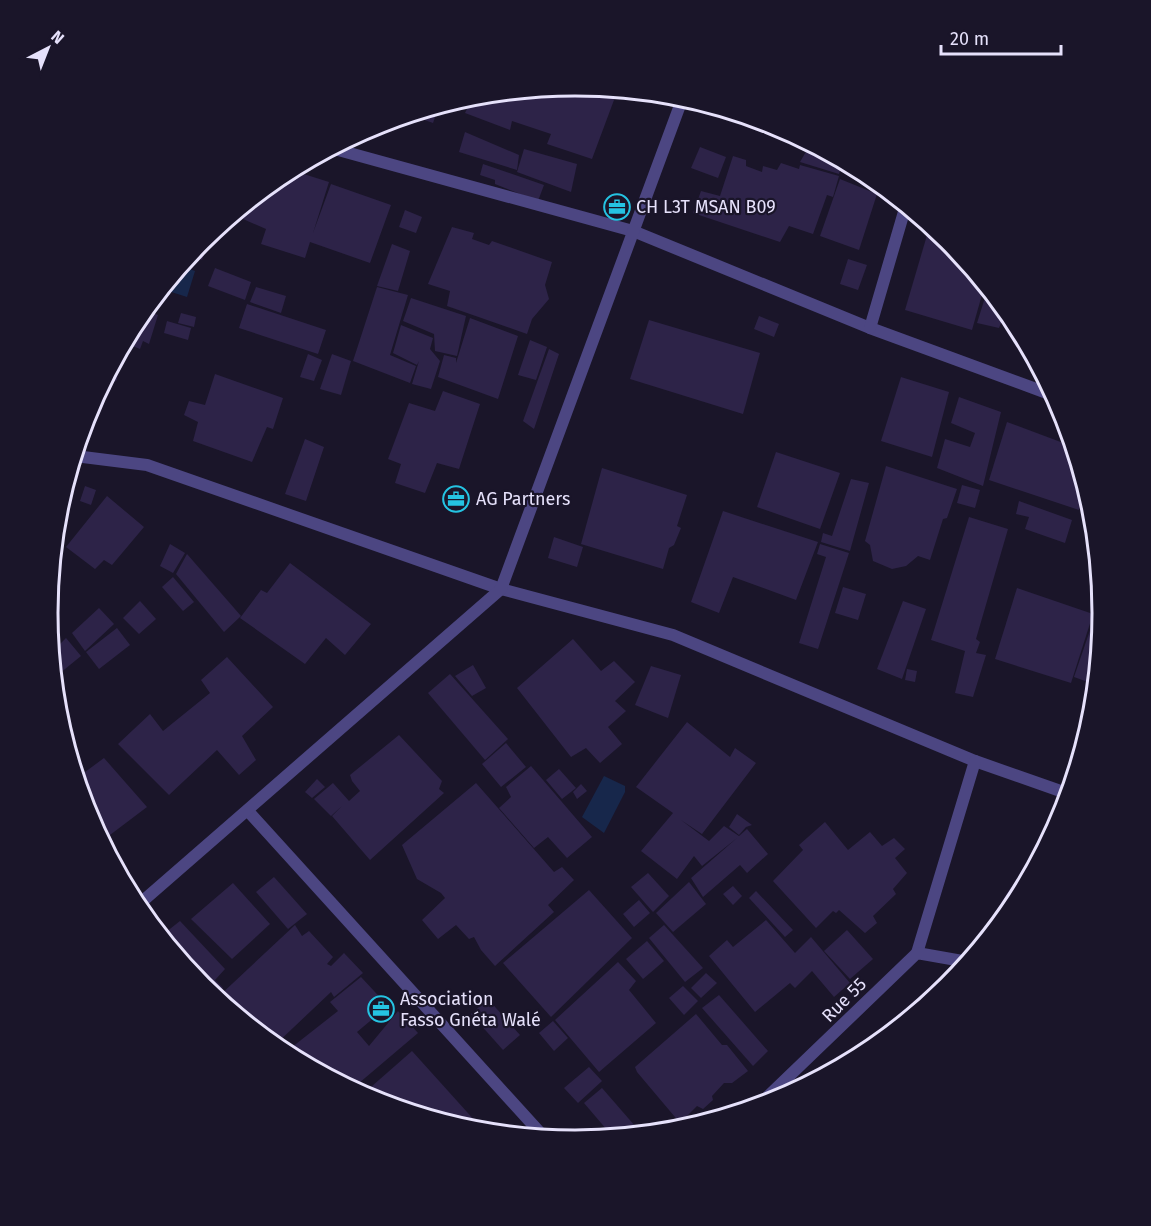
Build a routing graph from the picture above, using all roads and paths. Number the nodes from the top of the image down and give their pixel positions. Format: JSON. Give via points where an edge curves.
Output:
{"nodes":[{"id":1,"x":679,"y":107,"type":"edge"},
{"id":2,"x":343,"y":151,"type":"edge"},
{"id":3,"x":903,"y":214,"type":"edge"},
{"id":4,"x":633,"y":231,"type":"junction"},
{"id":5,"x":870,"y":328,"type":"junction"},
{"id":6,"x":1042,"y":391,"type":"edge"},
{"id":7,"x":83,"y":457,"type":"edge"},
{"id":8,"x":501,"y":589,"type":"junction"},
{"id":9,"x":975,"y":761,"type":"junction"},
{"id":10,"x":1060,"y":791,"type":"edge"},
{"id":11,"x":248,"y":811,"type":"junction"},
{"id":12,"x":145,"y":899,"type":"edge"},
{"id":13,"x":917,"y":953,"type":"junction"},
{"id":14,"x":958,"y":960,"type":"edge"},
{"id":15,"x":774,"y":1090,"type":"edge"},
{"id":16,"x":536,"y":1128,"type":"edge"}],
"edges":[{"from":1,"to":4,"type":"street"},
{"from":2,"to":4,"type":"street"},
{"from":3,"to":5,"type":"street"},
{"from":4,"to":5,"type":"street"},
{"from":4,"to":8,"type":"street"},
{"from":5,"to":6,"type":"street"},
{"from":7,"to":8,"type":"street","via":[[147,465]]},
{"from":8,"to":9,"type":"street","via":[[673,635]]},
{"from":8,"to":11,"type":"street"},
{"from":9,"to":10,"type":"street"},
{"from":9,"to":13,"type":"street"},
{"from":11,"to":12,"type":"street"},
{"from":11,"to":16,"type":"street"},
{"from":13,"to":14,"type":"street"},
{"from":13,"to":15,"type":"street","name":"Rue 55"}]}
